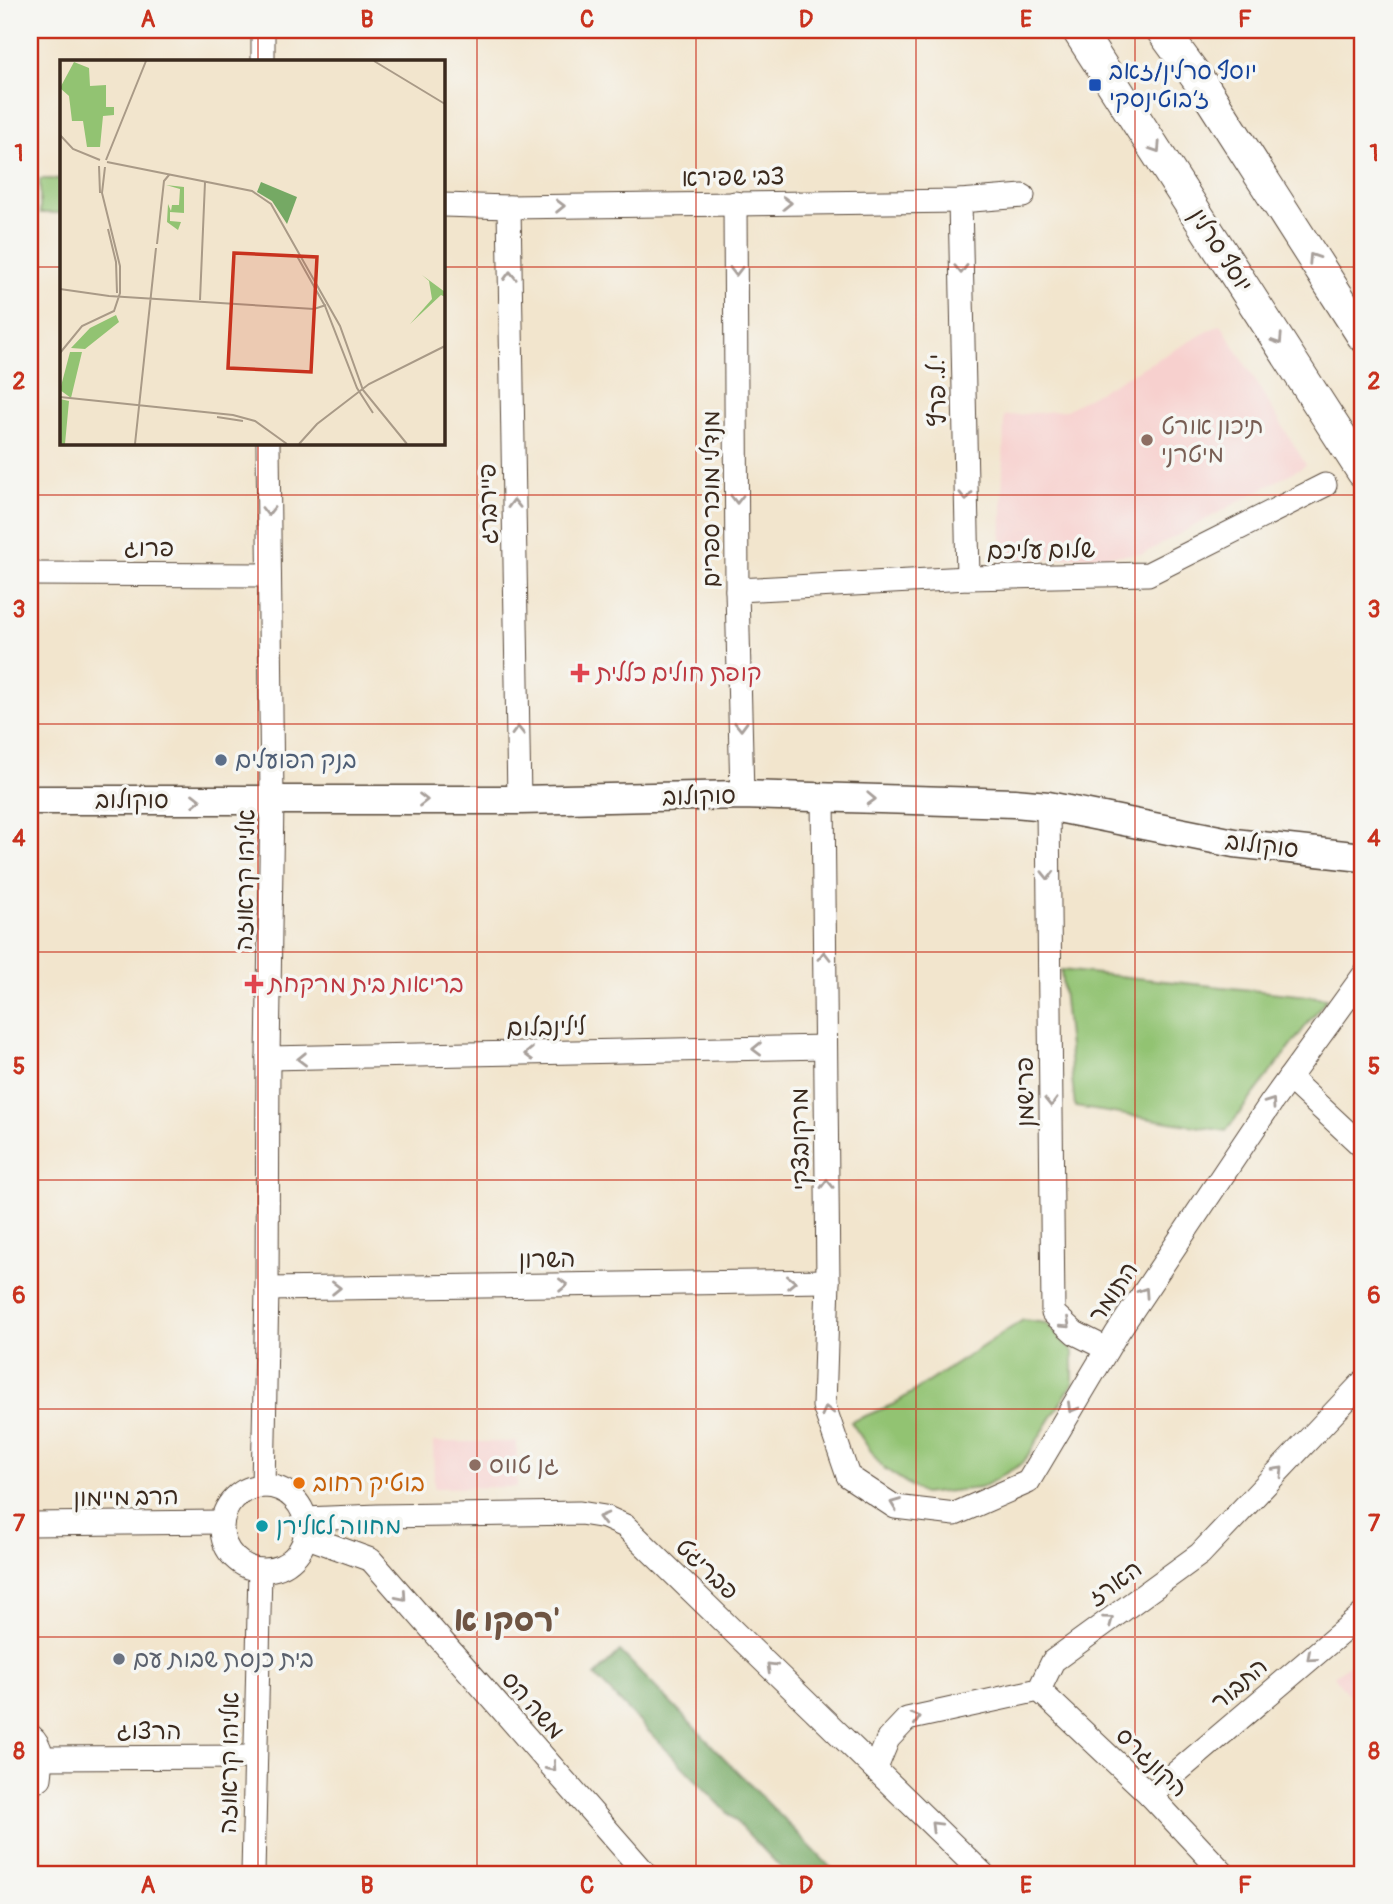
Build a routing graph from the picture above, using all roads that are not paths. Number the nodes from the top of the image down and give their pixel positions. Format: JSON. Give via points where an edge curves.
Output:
{"nodes":[{"id":1,"x":263,"y":30,"type":"edge"},
{"id":2,"x":1078,"y":30,"type":"edge"},
{"id":3,"x":1162,"y":30,"type":"edge"},
{"id":4,"x":263,"y":60,"type":"edge"},
{"id":5,"x":1023,"y":196,"type":"dead end"},
{"id":6,"x":960,"y":201,"type":"junction"},
{"id":7,"x":735,"y":203,"type":"junction"},
{"id":8,"x":444,"y":205,"type":"edge"},
{"id":9,"x":509,"y":207,"type":"junction"},
{"id":10,"x":1363,"y":336,"type":"edge"},
{"id":11,"x":268,"y":444,"type":"edge"},
{"id":12,"x":1363,"y":472,"type":"edge"},
{"id":13,"x":1325,"y":485,"type":"dead end"},
{"id":14,"x":30,"y":573,"type":"edge"},
{"id":15,"x":269,"y":575,"type":"junction"},
{"id":16,"x":968,"y":578,"type":"junction"},
{"id":17,"x":737,"y":590,"type":"junction"},
{"id":18,"x":742,"y":795,"type":"junction"},
{"id":19,"x":823,"y":797,"type":"junction"},
{"id":20,"x":30,"y":800,"type":"edge"},
{"id":21,"x":272,"y":800,"type":"junction"},
{"id":22,"x":519,"y":800,"type":"junction"},
{"id":23,"x":1048,"y":806,"type":"junction"},
{"id":24,"x":1363,"y":857,"type":"edge"},
{"id":25,"x":1363,"y":976,"type":"edge"},
{"id":26,"x":825,"y":1047,"type":"junction"},
{"id":27,"x":268,"y":1058,"type":"junction"},
{"id":28,"x":1289,"y":1078,"type":"junction"},
{"id":29,"x":1363,"y":1147,"type":"edge"},
{"id":30,"x":828,"y":1281,"type":"junction"},
{"id":31,"x":267,"y":1289,"type":"junction"},
{"id":32,"x":1107,"y":1349,"type":"junction"},
{"id":33,"x":1363,"y":1382,"type":"edge"},
{"id":34,"x":848,"y":1476,"type":"joint"},
{"id":35,"x":262,"y":1486,"type":"junction"},
{"id":36,"x":377,"y":1516,"type":"junction"},
{"id":37,"x":222,"y":1522,"type":"junction"},
{"id":38,"x":30,"y":1524,"type":"edge"},
{"id":39,"x":305,"y":1527,"type":"junction"},
{"id":40,"x":371,"y":1560,"type":"junction"},
{"id":41,"x":260,"y":1570,"type":"junction"},
{"id":42,"x":1363,"y":1614,"type":"edge"},
{"id":43,"x":1039,"y":1690,"type":"junction"},
{"id":44,"x":30,"y":1735,"type":"edge"},
{"id":45,"x":255,"y":1757,"type":"junction"},
{"id":46,"x":43,"y":1758,"type":"junction"},
{"id":47,"x":876,"y":1768,"type":"junction"},
{"id":48,"x":30,"y":1785,"type":"edge"},
{"id":49,"x":1150,"y":1796,"type":"junction"},
{"id":50,"x":254,"y":1874,"type":"edge"},
{"id":51,"x":646,"y":1874,"type":"edge"},
{"id":52,"x":983,"y":1874,"type":"edge"},
{"id":53,"x":1224,"y":1874,"type":"edge"}],
"edges":[{"from":1,"to":4,"type":"street"},
{"from":2,"to":12,"type":"main road","name":"יוסף סרלין","one_way":true},
{"from":10,"to":3,"type":"main road","one_way":true},
{"from":5,"to":6,"type":"street","name":"צבי שפירא"},
{"from":7,"to":6,"type":"street","name":"צבי שפירא","one_way":true},
{"from":6,"to":16,"type":"street","name":"י.ל. פרץ","one_way":true},
{"from":9,"to":7,"type":"street","name":"צבי שפירא","one_way":true},
{"from":7,"to":17,"type":"street","name":"מנדלי מוכר ספרים","one_way":true},
{"from":8,"to":9,"type":"street","name":"צבי שפירא"},
{"from":22,"to":9,"type":"street","name":"פיירברג","one_way":true},
{"from":11,"to":15,"type":"street","name":"אליהו קראוזה","one_way":true},
{"from":13,"to":16,"type":"street","name":"שלום עליכם","via":[[1148,574]]},
{"from":14,"to":15,"type":"street","name":"פרוג"},
{"from":15,"to":21,"type":"street","name":"אליהו קראוזה"},
{"from":16,"to":17,"type":"street","name":"שלום עליכם"},
{"from":17,"to":18,"type":"street","name":"מנדלי מוכר ספרים","one_way":true},
{"from":18,"to":19,"type":"street","name":"סוקולוב"},
{"from":18,"to":22,"type":"street","name":"סוקולוב"},
{"from":19,"to":23,"type":"street","name":"סוקולוב","one_way":true},
{"from":26,"to":19,"type":"street","name":"מרקובצקי","one_way":true},
{"from":20,"to":21,"type":"street","name":"סוקולוב","one_way":true},
{"from":21,"to":22,"type":"street","name":"סוקולוב","one_way":true},
{"from":21,"to":27,"type":"street","name":"אליהו קראוזה"},
{"from":23,"to":24,"type":"street","name":"סוקולוב","via":[[1234,843]]},
{"from":23,"to":32,"type":"street","name":"פרישמן","one_way":true,"via":[[1053,1313],[1076,1333]]},
{"from":25,"to":28,"type":"street","name":"התומר"},
{"from":26,"to":27,"type":"street","name":"לילינבלום","one_way":true},
{"from":30,"to":26,"type":"street","name":"מרקובצקי","one_way":true},
{"from":27,"to":31,"type":"street","name":"אליהו קראוזה"},
{"from":28,"to":29,"type":"street"},
{"from":32,"to":28,"type":"street","name":"התומר","one_way":true},
{"from":31,"to":30,"type":"street","name":"השרון","one_way":true},
{"from":34,"to":30,"type":"street","name":"מרקובצקי","one_way":true,"via":[[824,1406]]},
{"from":31,"to":35,"type":"street","name":"אליהו קראוזה"},
{"from":32,"to":34,"type":"street","name":"התומר","one_way":true,"via":[[1028,1482],[955,1514],[895,1507]]},
{"from":43,"to":33,"type":"street","name":"הארז","one_way":true,"via":[[1053,1661],[1200,1553]]},
{"from":35,"to":37,"type":"street","via":[[236,1496]]},
{"from":35,"to":39,"type":"street","via":[[290,1495],[300,1506]]},
{"from":36,"to":39,"type":"street","name":"פבריגט"},
{"from":36,"to":40,"type":"street","via":[[362,1535]]},
{"from":47,"to":36,"type":"street","name":"פבריגט","one_way":true,"via":[[625,1526],[580,1513]]},
{"from":37,"to":38,"type":"street","name":"הרב מיימון"},
{"from":37,"to":41,"type":"street","via":[[227,1548],[236,1559]]},
{"from":39,"to":40,"type":"street","name":"משה הס"},
{"from":39,"to":41,"type":"street","via":[[294,1557]]},
{"from":40,"to":51,"type":"street","name":"משה הס","one_way":true},
{"from":41,"to":45,"type":"street","name":"אליהו קראוזה"},
{"from":42,"to":49,"type":"street","name":"התבור","one_way":true},
{"from":47,"to":43,"type":"street","one_way":true,"via":[[888,1738],[907,1719]]},
{"from":43,"to":49,"type":"street","name":"הקונגרס"},
{"from":44,"to":46,"type":"street"},
{"from":45,"to":46,"type":"street","name":"הרצוג"},
{"from":45,"to":50,"type":"street","name":"אליהו קראוזה"},
{"from":46,"to":48,"type":"street","via":[[40,1778]]},
{"from":52,"to":47,"type":"street","name":"פבריגט","one_way":true},
{"from":49,"to":53,"type":"street","name":"הקונגרס"}]}
